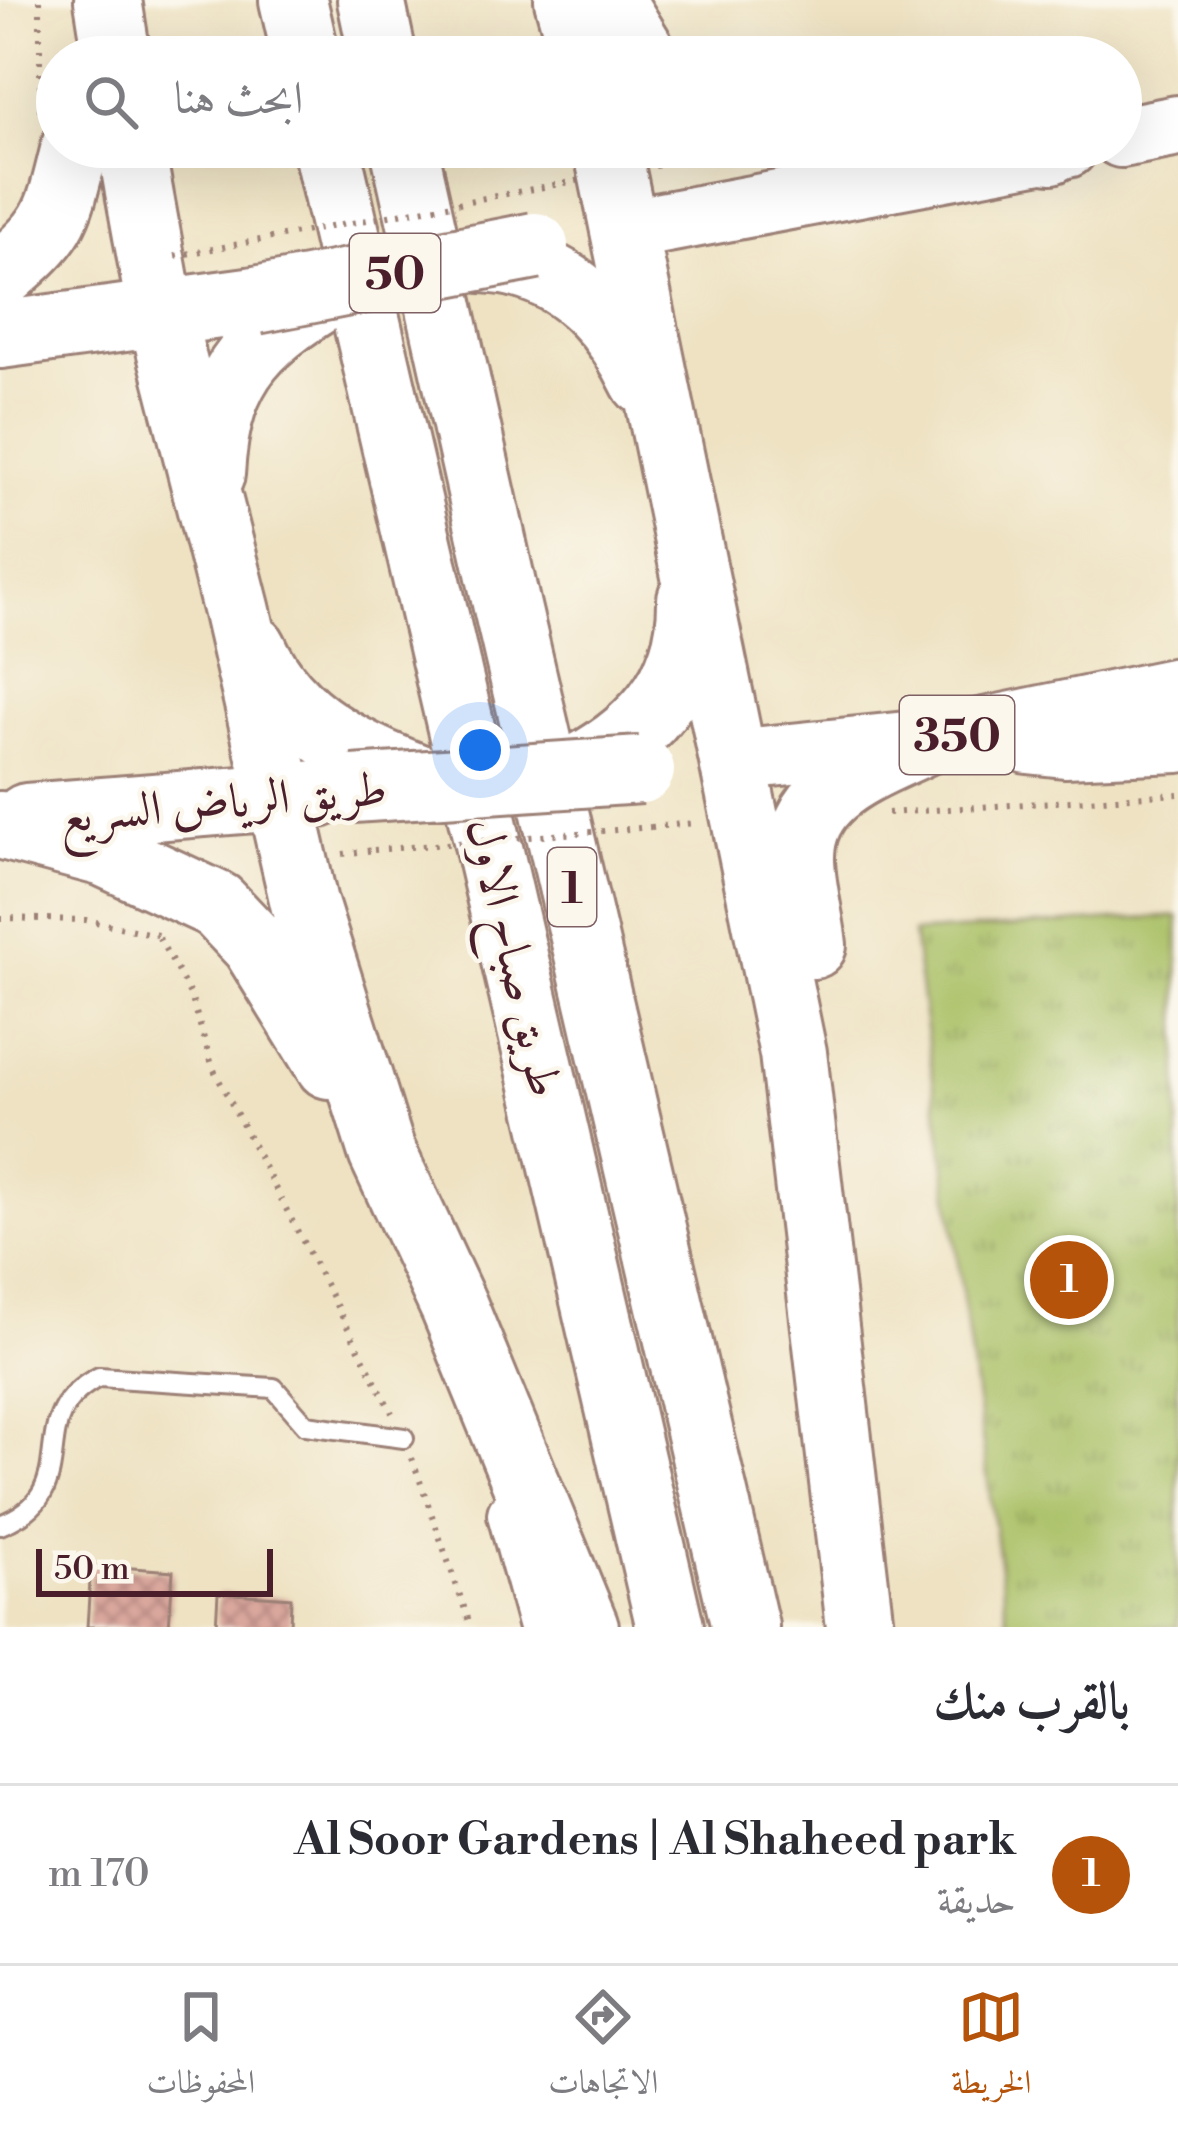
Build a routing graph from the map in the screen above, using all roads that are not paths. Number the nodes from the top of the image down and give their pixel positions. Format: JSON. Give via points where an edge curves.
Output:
{"nodes":[{"id":1,"x":92,"y":0,"type":"edge"},
{"id":2,"x":108,"y":0,"type":"edge"},
{"id":3,"x":293,"y":0,"type":"edge"},
{"id":4,"x":370,"y":0,"type":"edge"},
{"id":5,"x":568,"y":0,"type":"edge"},
{"id":6,"x":610,"y":0,"type":"edge"},
{"id":7,"x":89,"y":36,"type":"edge"},
{"id":8,"x":114,"y":36,"type":"edge"},
{"id":9,"x":301,"y":36,"type":"edge"},
{"id":10,"x":378,"y":36,"type":"edge"},
{"id":11,"x":578,"y":36,"type":"edge"},
{"id":12,"x":632,"y":36,"type":"edge"},
{"id":13,"x":1178,"y":126,"type":"edge"},
{"id":14,"x":1142,"y":132,"type":"edge"},
{"id":15,"x":70,"y":168,"type":"edge"},
{"id":16,"x":137,"y":168,"type":"edge"},
{"id":17,"x":331,"y":168,"type":"edge"},
{"id":18,"x":409,"y":168,"type":"edge"},
{"id":19,"x":614,"y":168,"type":"edge"},
{"id":20,"x":946,"y":168,"type":"edge"},
{"id":21,"x":624,"y":230,"type":"junction"},
{"id":22,"x":518,"y":260,"type":"junction"},
{"id":23,"x":0,"y":276,"type":"edge"},
{"id":24,"x":168,"y":285,"type":"junction"},
{"id":25,"x":267,"y":314,"type":"junction"},
{"id":26,"x":0,"y":335,"type":"edge"},
{"id":27,"x":664,"y":429,"type":"junction"},
{"id":28,"x":210,"y":508,"type":"junction"},
{"id":29,"x":686,"y":530,"type":"junction"},
{"id":30,"x":237,"y":612,"type":"junction"},
{"id":31,"x":1178,"y":688,"type":"edge"},
{"id":32,"x":954,"y":735,"type":"junction"},
{"id":33,"x":1178,"y":742,"type":"edge"},
{"id":34,"x":351,"y":769,"type":"junction"},
{"id":35,"x":640,"y":779,"type":"junction"},
{"id":36,"x":740,"y":790,"type":"junction"},
{"id":37,"x":278,"y":800,"type":"junction"},
{"id":38,"x":0,"y":822,"type":"edge"},
{"id":39,"x":793,"y":1053,"type":"junction"},
{"id":40,"x":382,"y":1151,"type":"junction"},
{"id":41,"x":454,"y":1307,"type":"junction"},
{"id":42,"x":404,"y":1438,"type":"road end"},
{"id":43,"x":0,"y":1525,"type":"edge"},
{"id":44,"x":543,"y":1627,"type":"edge"},
{"id":45,"x":585,"y":1627,"type":"edge"},
{"id":46,"x":670,"y":1627,"type":"edge"},
{"id":47,"x":745,"y":1627,"type":"edge"},
{"id":48,"x":860,"y":1627,"type":"edge"}],
"edges":[{"from":1,"to":7,"type":"highway"},
{"from":2,"to":8,"type":"highway"},
{"from":3,"to":9,"type":"highway"},
{"from":4,"to":10,"type":"highway"},
{"from":5,"to":11,"type":"highway"},
{"from":6,"to":12,"type":"highway"},
{"from":13,"to":14,"type":"main road"},
{"from":15,"to":23,"type":"highway","via":[[43,239]]},
{"from":16,"to":24,"type":"highway"},
{"from":17,"to":46,"type":"highway","name":"طريق صباح الاول","number":"1"},
{"from":18,"to":47,"type":"highway","name":"طريق صباح الاول","number":"1"},
{"from":19,"to":21,"type":"highway"},
{"from":20,"to":21,"type":"main road"},
{"from":21,"to":22,"type":"highway"},
{"from":21,"to":27,"type":"highway"},
{"from":22,"to":25,"type":"highway","number":"50","bridge":true,"via":[[348,282]]},
{"from":22,"to":27,"type":"highway","via":[[609,323]]},
{"from":24,"to":25,"type":"highway","number":"50"},
{"from":24,"to":26,"type":"highway","number":"50"},
{"from":24,"to":28,"type":"highway"},
{"from":25,"to":28,"type":"highway","via":[[214,429]]},
{"from":27,"to":29,"type":"highway"},
{"from":28,"to":30,"type":"highway"},
{"from":29,"to":35,"type":"highway","via":[[685,647],[652,713]]},
{"from":29,"to":36,"type":"highway"},
{"from":30,"to":34,"type":"highway","via":[[284,697]]},
{"from":30,"to":37,"type":"highway"},
{"from":31,"to":32,"type":"main road","number":"350"},
{"from":32,"to":33,"type":"main road","via":[[1065,747]]},
{"from":32,"to":36,"type":"main road","number":"350"},
{"from":32,"to":39,"type":"highway","via":[[840,784],[810,818],[801,857],[814,968]]},
{"from":34,"to":35,"type":"highway","name":"طريق الرياض السريع","bridge":true,"via":[[434,784]]},
{"from":34,"to":37,"type":"highway","name":"طريق الرياض السريع"},
{"from":35,"to":36,"type":"highway","name":"طريق الرياض السريع","number":"350"},
{"from":36,"to":39,"type":"highway"},
{"from":37,"to":38,"type":"highway","name":"طريق الرياض السريع"},
{"from":37,"to":40,"type":"highway"},
{"from":38,"to":40,"type":"highway","via":[[105,854],[217,905],[255,945]]},
{"from":39,"to":48,"type":"highway"},
{"from":40,"to":41,"type":"highway"},
{"from":41,"to":44,"type":"street"},
{"from":41,"to":45,"type":"highway"},
{"from":42,"to":43,"type":"lane","via":[[307,1425],[274,1388],[99,1377],[78,1388],[56,1421],[41,1500]]}]}
